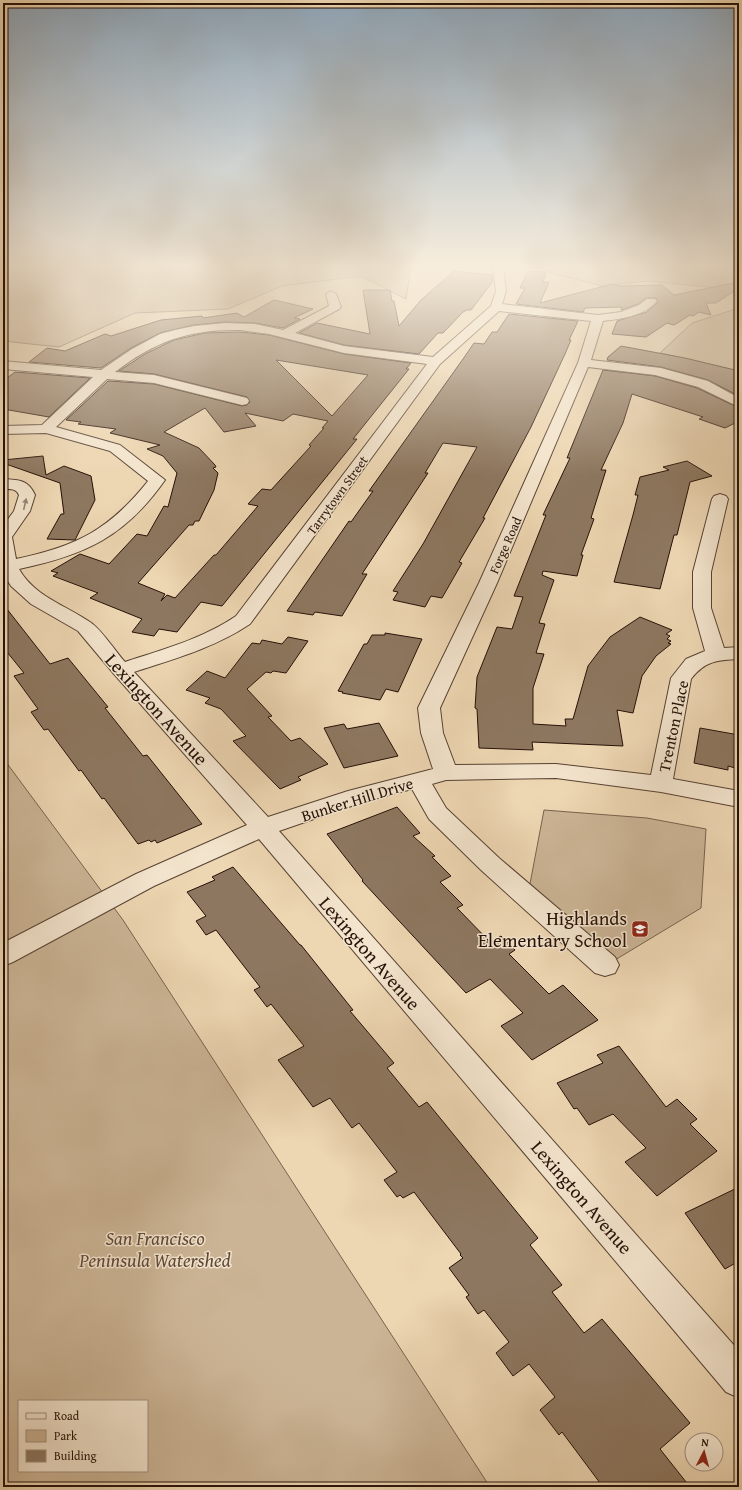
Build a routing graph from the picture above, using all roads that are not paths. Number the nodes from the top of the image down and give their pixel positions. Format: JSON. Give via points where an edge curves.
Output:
{"nodes":[{"id":1,"x":165,"y":337,"type":"edge"},
{"id":2,"x":294,"y":337,"type":"edge"},
{"id":3,"x":463,"y":337,"type":"edge"},
{"id":4,"x":592,"y":337,"type":"edge"},
{"id":5,"x":3,"y":358,"type":"edge"},
{"id":6,"x":436,"y":361,"type":"junction"},
{"id":7,"x":584,"y":363,"type":"junction"},
{"id":8,"x":3,"y":365,"type":"edge"},
{"id":9,"x":75,"y":370,"type":"junction"},
{"id":10,"x":104,"y":374,"type":"junction"},
{"id":11,"x":242,"y":401,"type":"dead end"},
{"id":12,"x":739,"y":403,"type":"edge"},
{"id":13,"x":3,"y":424,"type":"edge"},
{"id":14,"x":27,"y":428,"type":"junction"},
{"id":15,"x":46,"y":429,"type":"junction"},
{"id":16,"x":3,"y":430,"type":"edge"},
{"id":17,"x":3,"y":484,"type":"edge"},
{"id":18,"x":720,"y":500,"type":"dead end"},
{"id":19,"x":3,"y":535,"type":"edge"},
{"id":20,"x":8,"y":566,"type":"junction"},
{"id":21,"x":739,"y":653,"type":"edge"},
{"id":22,"x":716,"y":654,"type":"junction"},
{"id":23,"x":121,"y":670,"type":"junction"},
{"id":24,"x":446,"y":773,"type":"junction"},
{"id":25,"x":418,"y":780,"type":"junction"},
{"id":26,"x":661,"y":784,"type":"junction"},
{"id":27,"x":739,"y":799,"type":"edge"},
{"id":28,"x":262,"y":828,"type":"junction"},
{"id":29,"x":3,"y":955,"type":"edge"},
{"id":30,"x":605,"y":965,"type":"dead end"},
{"id":31,"x":739,"y":1378,"type":"edge"}],
"edges":[{"from":1,"to":10,"type":"street","via":[[150,343]]},
{"from":2,"to":6,"type":"street","via":[[354,351]]},
{"from":3,"to":6,"type":"street","name":"Tarrytown Street"},
{"from":4,"to":7,"type":"street","name":"Forge Road"},
{"from":5,"to":9,"type":"street"},
{"from":6,"to":23,"type":"street","name":"Tarrytown Street","via":[[243,620],[227,632],[190,648]]},
{"from":7,"to":12,"type":"street","via":[[656,371],[703,384]]},
{"from":7,"to":24,"type":"street","name":"Forge Road","via":[[488,583],[429,708],[432,733]]},
{"from":8,"to":9,"type":"street"},
{"from":9,"to":10,"type":"street"},
{"from":10,"to":11,"type":"street","via":[[154,379]]},
{"from":10,"to":15,"type":"street"},
{"from":13,"to":14,"type":"street"},
{"from":14,"to":15,"type":"street"},
{"from":14,"to":16,"type":"street"},
{"from":15,"to":20,"type":"street","via":[[115,448],[157,480],[134,510],[96,537],[55,555]]},
{"from":19,"to":17,"type":"street","name":"Lexington Avenue","one_way":true,"via":[[23,511],[27,501],[25,491],[20,486]]},
{"from":18,"to":22,"type":"street","via":[[702,572],[702,608]]},
{"from":19,"to":20,"type":"street","name":"Lexington Avenue"},
{"from":20,"to":23,"type":"street","name":"Lexington Avenue","via":[[17,582],[38,600],[85,627]]},
{"from":21,"to":22,"type":"street","name":"Trenton Place"},
{"from":22,"to":26,"type":"street","name":"Trenton Place","via":[[693,663],[681,678]]},
{"from":23,"to":28,"type":"street","name":"Lexington Avenue"},
{"from":24,"to":25,"type":"street","name":"Bunker Hill Drive"},
{"from":24,"to":26,"type":"street","name":"Bunker Hill Drive","via":[[556,771]]},
{"from":25,"to":28,"type":"street","name":"Bunker Hill Drive","via":[[356,796]]},
{"from":25,"to":30,"type":"street","via":[[437,813],[490,864]]},
{"from":26,"to":27,"type":"street","name":"Bunker Hill Drive"},
{"from":28,"to":29,"type":"street","name":"Bunker Hill Drive","via":[[145,880]]},
{"from":28,"to":31,"type":"street","name":"Lexington Avenue"}]}
